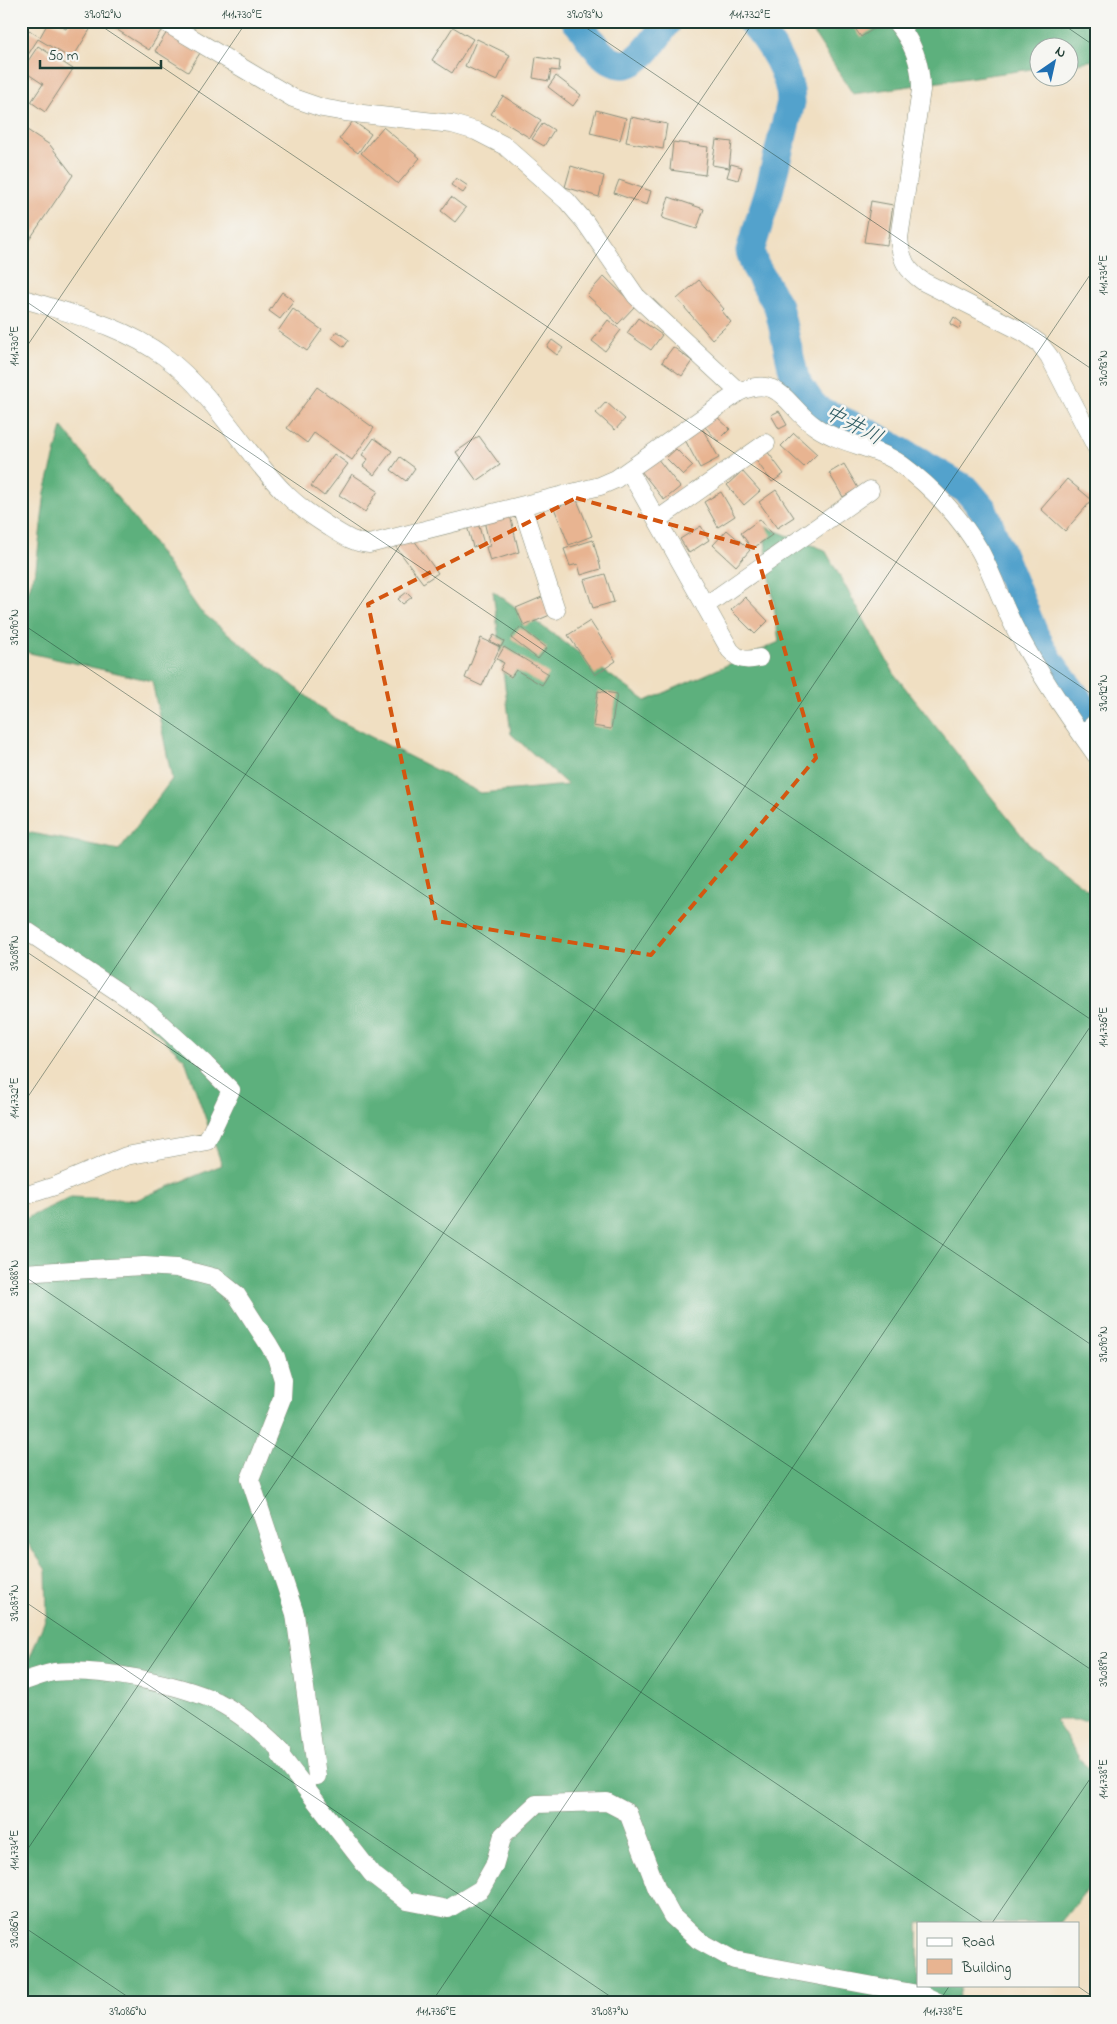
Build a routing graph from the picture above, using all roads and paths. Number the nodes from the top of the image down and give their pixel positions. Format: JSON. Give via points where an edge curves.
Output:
{"nodes":[{"id":1,"x":164,"y":21,"type":"edge"},
{"id":2,"x":895,"y":21,"type":"edge"},
{"id":3,"x":21,"y":298,"type":"edge"},
{"id":4,"x":739,"y":392,"type":"junction"},
{"id":5,"x":766,"y":443,"type":"dead end"},
{"id":6,"x":1096,"y":447,"type":"edge"},
{"id":7,"x":630,"y":472,"type":"junction"},
{"id":8,"x":870,"y":490,"type":"dead end"},
{"id":9,"x":522,"y":506,"type":"junction"},
{"id":10,"x":657,"y":520,"type":"junction"},
{"id":11,"x":705,"y":606,"type":"junction"},
{"id":12,"x":556,"y":610,"type":"dead end"},
{"id":13,"x":758,"y":658,"type":"dead end"},
{"id":14,"x":1089,"y":729,"type":"edge"},
{"id":15,"x":1096,"y":754,"type":"edge"},
{"id":16,"x":21,"y":927,"type":"edge"},
{"id":17,"x":21,"y":1196,"type":"edge"},
{"id":18,"x":21,"y":1273,"type":"edge"},
{"id":19,"x":21,"y":1682,"type":"edge"},
{"id":20,"x":317,"y":1776,"type":"dead end"},
{"id":21,"x":940,"y":2003,"type":"edge"}],
"edges":[{"from":1,"to":4,"type":"street","via":[[293,98],[338,110],[452,124],[476,131],[505,146],[567,201],[636,296]]},
{"from":2,"to":6,"type":"street","via":[[916,52],[921,71],[899,238],[900,257],[909,272],[924,282],[1039,343],[1049,356]]},
{"from":3,"to":9,"type":"street","via":[[106,324],[132,336],[165,358],[220,413],[282,491],[306,511],[359,544]]},
{"from":4,"to":7,"type":"street"},
{"from":4,"to":14,"type":"street","via":[[754,386],[780,392],[807,421],[824,432],[882,453],[902,464],[920,480],[968,532],[1019,636]]},
{"from":5,"to":10,"type":"street"},
{"from":7,"to":9,"type":"street","via":[[600,486]]},
{"from":7,"to":10,"type":"street"},
{"from":8,"to":11,"type":"street"},
{"from":9,"to":12,"type":"street"},
{"from":10,"to":11,"type":"street"},
{"from":11,"to":13,"type":"street","via":[[737,658]]},
{"from":14,"to":15,"type":"street"},
{"from":16,"to":17,"type":"street","via":[[147,1011],[231,1090],[207,1141],[126,1156],[55,1186]]},
{"from":18,"to":20,"type":"street","via":[[144,1266],[177,1268],[216,1278],[236,1294],[269,1346],[283,1380],[282,1398],[250,1480],[295,1614]]},
{"from":19,"to":21,"type":"street","via":[[53,1672],[100,1672],[192,1692],[220,1703],[261,1731],[281,1751],[280,1755],[372,1874],[407,1901],[448,1909],[481,1888],[494,1866],[502,1835],[536,1804],[607,1802],[628,1813],[657,1889],[672,1916],[698,1940],[734,1960],[923,1995]]}]}
